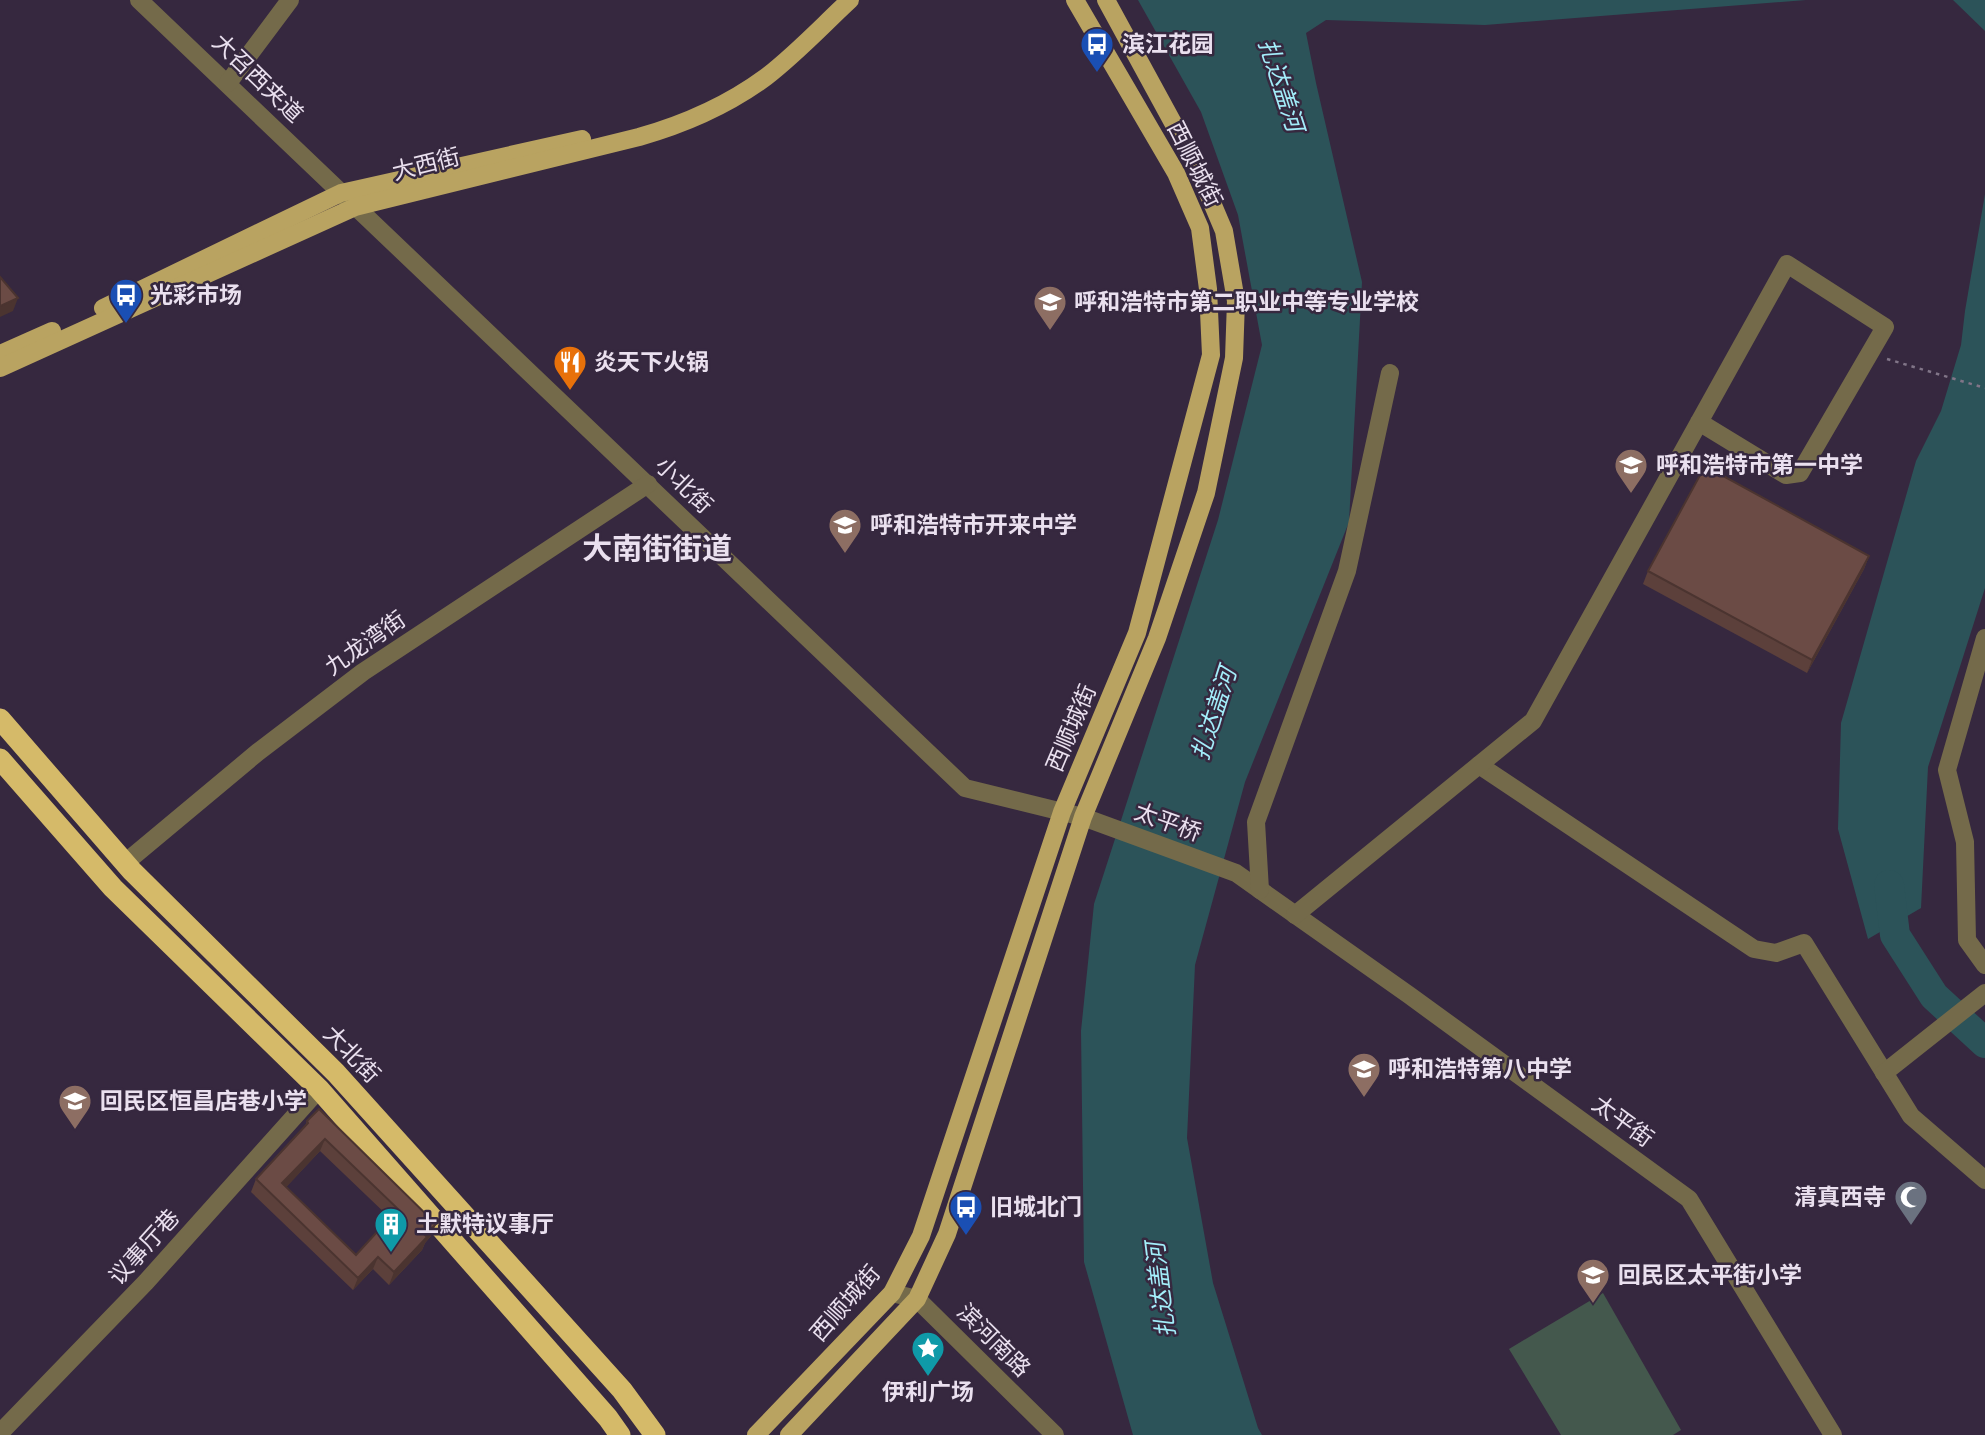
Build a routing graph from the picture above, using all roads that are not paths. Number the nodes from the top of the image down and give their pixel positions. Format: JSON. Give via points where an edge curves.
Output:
{"nodes":[{"id":1,"x":139,"y":0,"type":"edge"},
{"id":2,"x":290,"y":0,"type":"edge"},
{"id":3,"x":834,"y":0,"type":"edge"},
{"id":4,"x":850,"y":0,"type":"edge"},
{"id":5,"x":1075,"y":0,"type":"edge"},
{"id":6,"x":1106,"y":0,"type":"edge"},
{"id":7,"x":228,"y":83,"type":"junction"},
{"id":8,"x":341,"y":193,"type":"junction"},
{"id":9,"x":355,"y":207,"type":"junction"},
{"id":10,"x":0,"y":354,"type":"edge"},
{"id":11,"x":0,"y":368,"type":"edge"},
{"id":12,"x":1390,"y":373,"type":"dead end"},
{"id":13,"x":1699,"y":422,"type":"junction"},
{"id":14,"x":648,"y":484,"type":"junction"},
{"id":15,"x":1985,"y":638,"type":"edge"},
{"id":16,"x":0,"y":719,"type":"edge"},
{"id":17,"x":0,"y":759,"type":"edge"},
{"id":18,"x":1479,"y":765,"type":"junction"},
{"id":19,"x":1062,"y":812,"type":"junction"},
{"id":20,"x":1083,"y":817,"type":"junction"},
{"id":21,"x":125,"y":863,"type":"junction"},
{"id":22,"x":1236,"y":873,"type":"joint"},
{"id":23,"x":1260,"y":890,"type":"junction"},
{"id":24,"x":1295,"y":915,"type":"junction"},
{"id":25,"x":1985,"y":965,"type":"edge"},
{"id":26,"x":1985,"y":993,"type":"edge"},
{"id":27,"x":1884,"y":1073,"type":"junction"},
{"id":28,"x":319,"y":1089,"type":"junction"},
{"id":29,"x":1985,"y":1180,"type":"edge"},
{"id":30,"x":892,"y":1293,"type":"junction"},
{"id":31,"x":917,"y":1299,"type":"junction"},
{"id":32,"x":0,"y":1433,"type":"edge"},
{"id":33,"x":620,"y":1435,"type":"edge"},
{"id":34,"x":655,"y":1435,"type":"edge"},
{"id":35,"x":756,"y":1435,"type":"edge"},
{"id":36,"x":789,"y":1435,"type":"edge"},
{"id":37,"x":1055,"y":1435,"type":"edge"},
{"id":38,"x":1833,"y":1435,"type":"edge"}],
"edges":[{"from":1,"to":7,"type":"street","name":"大召西夹道"},
{"from":2,"to":7,"type":"street"},
{"from":3,"to":8,"type":"main road","name":"大西街","via":[[764,64],[736,83],[651,124]]},
{"from":4,"to":9,"type":"main road","name":"大西街","via":[[764,78],[706,113],[670,128]]},
{"from":5,"to":19,"type":"main road","name":"西顺城街","via":[[1176,173],[1200,228],[1211,355],[1136,633]]},
{"from":6,"to":20,"type":"main road","name":"西顺城街","via":[[1196,165],[1224,231],[1236,301],[1235,346],[1206,493],[1157,638]]},
{"from":7,"to":8,"type":"street","name":"大召西夹道"},
{"from":8,"to":9,"type":"street","name":"小北街"},
{"from":8,"to":10,"type":"main road","name":"大西街"},
{"from":9,"to":11,"type":"main road","name":"大西街"},
{"from":9,"to":14,"type":"street","name":"小北街"},
{"from":12,"to":23,"type":"street","via":[[1347,571],[1256,822]]},
{"from":13,"to":13,"type":"street","via":[[1787,264],[1885,327],[1800,473],[1786,475]]},
{"from":13,"to":18,"type":"street","via":[[1533,721]]},
{"from":14,"to":19,"type":"street","name":"小北街","via":[[965,788]]},
{"from":14,"to":21,"type":"street","name":"九龙湾街","via":[[363,672]]},
{"from":15,"to":25,"type":"street","via":[[1947,770],[1965,842],[1967,940]]},
{"from":16,"to":21,"type":"highway","name":"大北街"},
{"from":17,"to":28,"type":"highway","via":[[113,888]]},
{"from":18,"to":24,"type":"street"},
{"from":18,"to":27,"type":"street","via":[[1754,949],[1776,953],[1804,943]]},
{"from":19,"to":20,"type":"street","name":"小北街"},
{"from":19,"to":30,"type":"main road","name":"西顺城街","via":[[921,1237]]},
{"from":20,"to":22,"type":"street","name":"太平桥"},
{"from":20,"to":31,"type":"main road","name":"西顺城街","via":[[947,1234]]},
{"from":21,"to":34,"type":"highway","name":"大北街","via":[[336,1073],[622,1390]]},
{"from":22,"to":23,"type":"street","name":"太平街"},
{"from":23,"to":24,"type":"street","name":"太平街"},
{"from":24,"to":38,"type":"street","name":"太平街","via":[[1689,1199]]},
{"from":26,"to":27,"type":"street"},
{"from":27,"to":29,"type":"street","via":[[1911,1116]]},
{"from":28,"to":32,"type":"street","name":"议事厅巷","via":[[146,1282]]},
{"from":28,"to":33,"type":"highway"},
{"from":30,"to":31,"type":"street"},
{"from":30,"to":35,"type":"main road","name":"西顺城街"},
{"from":31,"to":36,"type":"main road","name":"西顺城街"},
{"from":31,"to":37,"type":"street","name":"滨河南路"}]}
